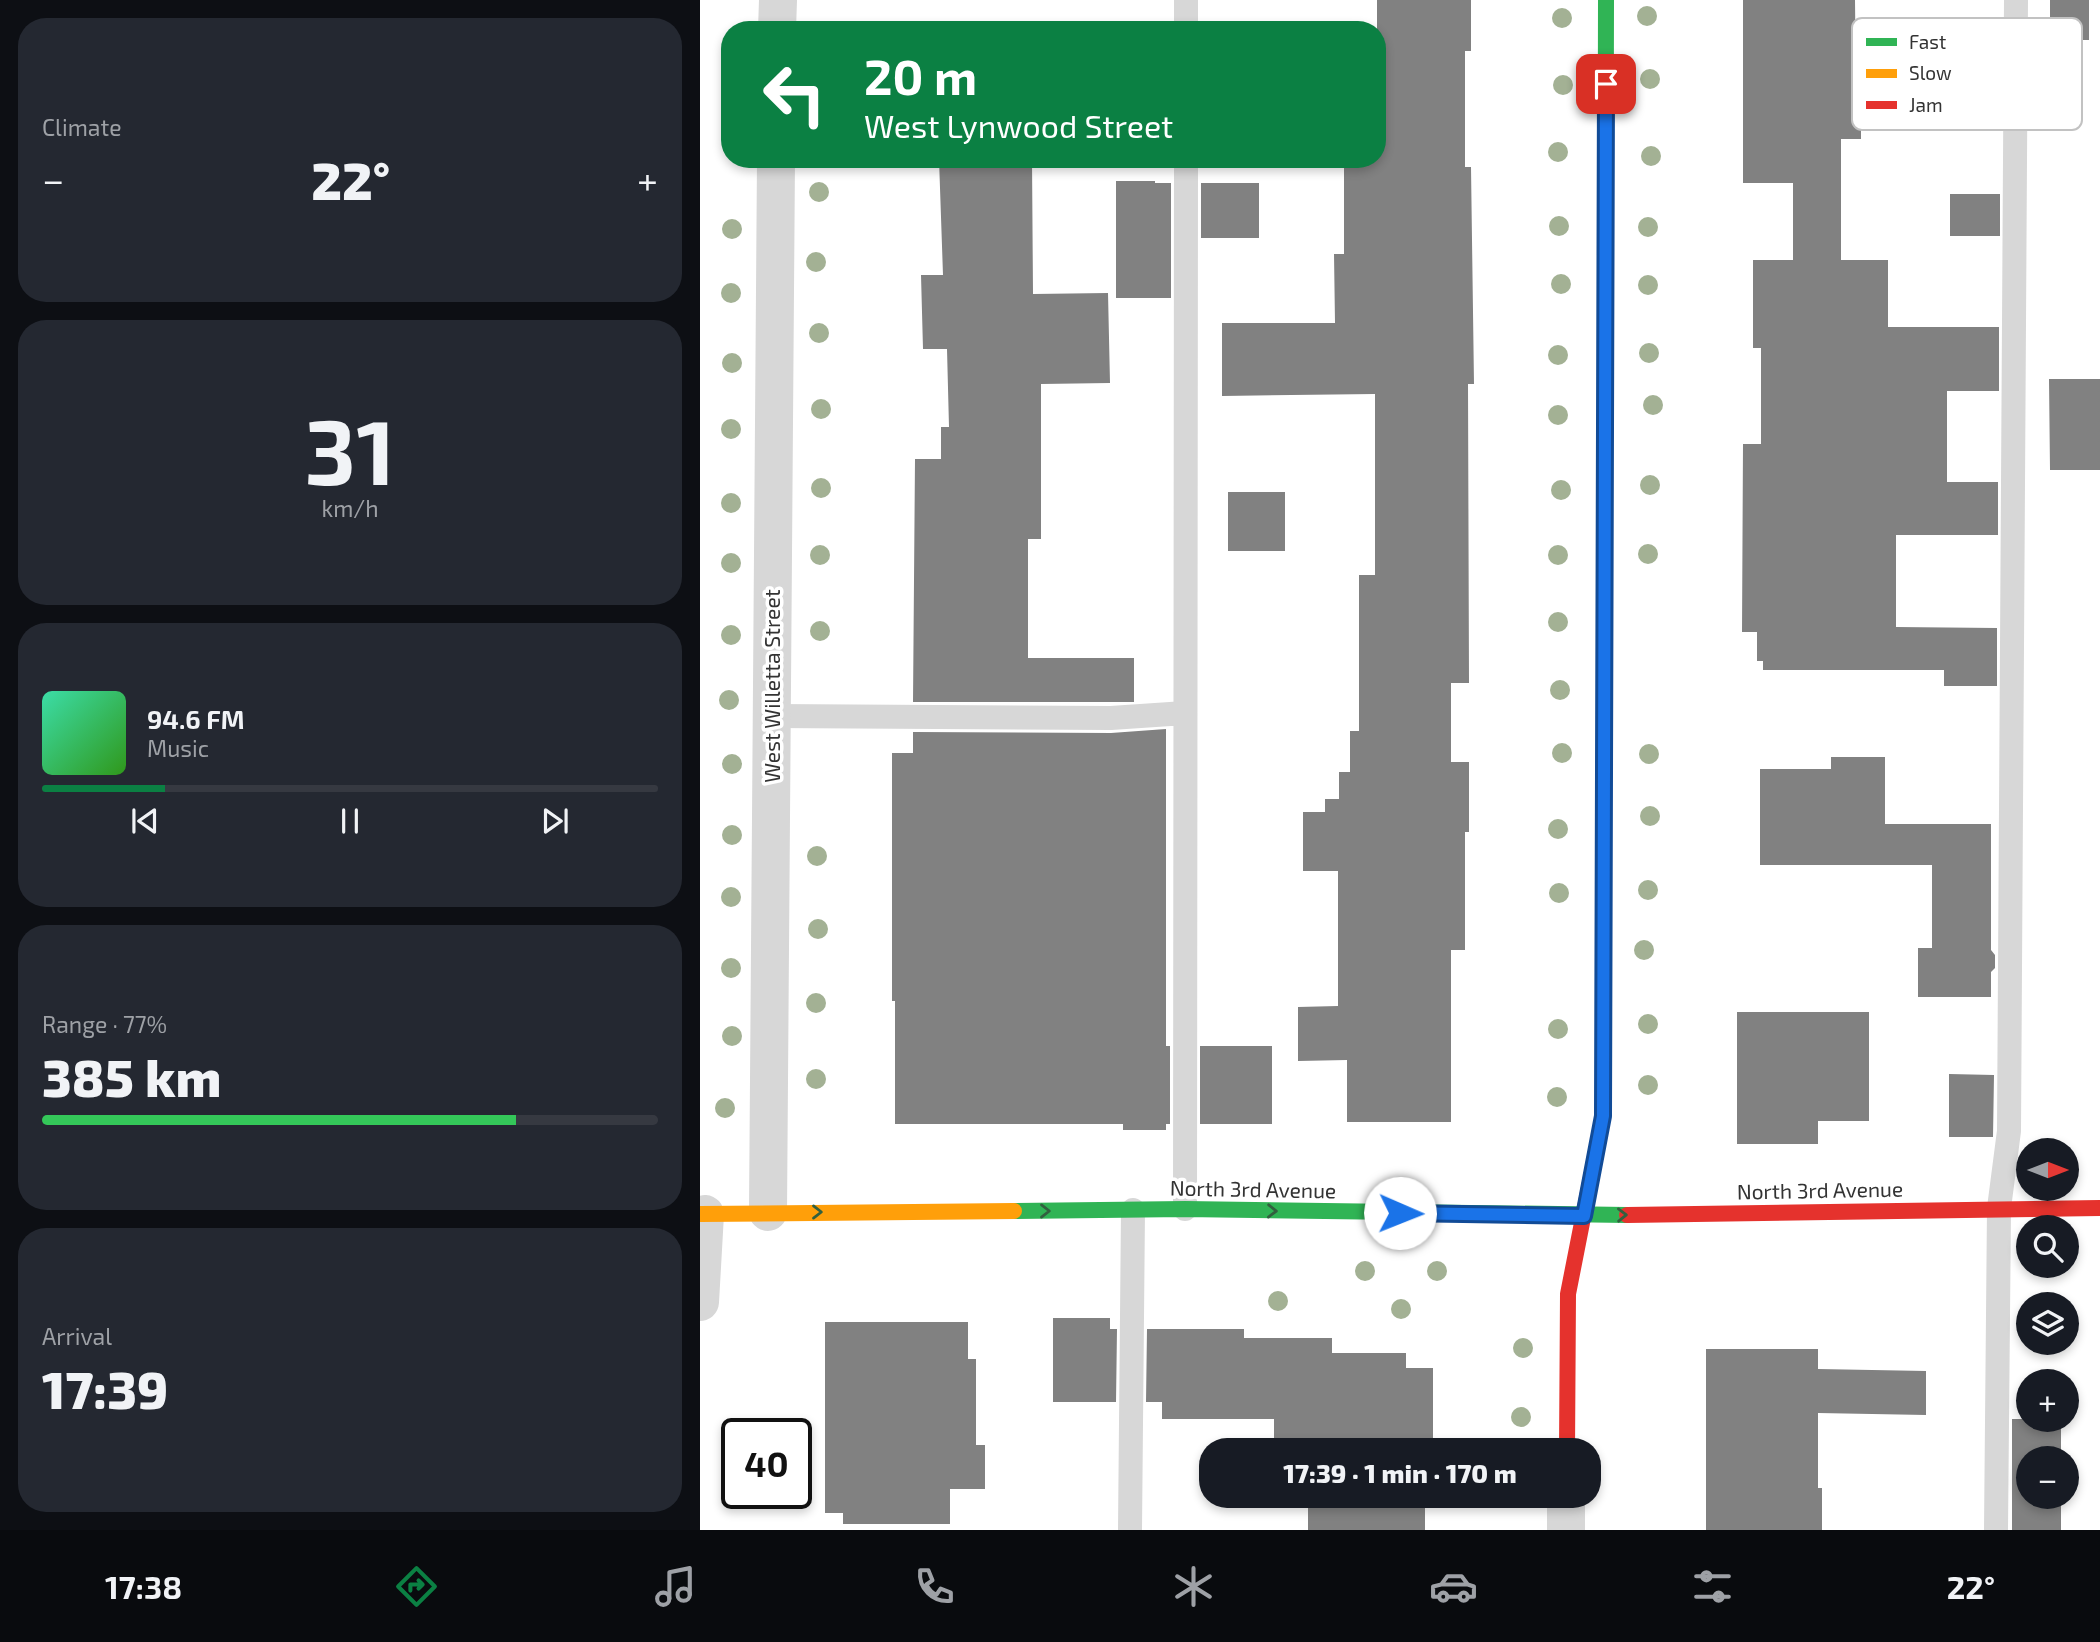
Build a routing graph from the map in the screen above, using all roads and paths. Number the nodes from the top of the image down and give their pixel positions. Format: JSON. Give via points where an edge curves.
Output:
{"nodes":[{"id":1,"x":778,"y":0,"type":"edge"},
{"id":2,"x":1186,"y":0,"type":"edge"},
{"id":3,"x":1606,"y":0,"type":"edge"},
{"id":4,"x":2016,"y":0,"type":"edge"},
{"id":5,"x":2016,"y":18,"type":"edge"},
{"id":6,"x":777,"y":21,"type":"edge"},
{"id":7,"x":1186,"y":21,"type":"edge"},
{"id":8,"x":2015,"y":130,"type":"edge"},
{"id":9,"x":776,"y":168,"type":"edge"},
{"id":10,"x":1186,"y":168,"type":"edge"},
{"id":11,"x":1185,"y":713,"type":"junction"},
{"id":12,"x":772,"y":716,"type":"junction"},
{"id":13,"x":1999,"y":1208,"type":"junction"},
{"id":14,"x":2100,"y":1208,"type":"edge"},
{"id":15,"x":1185,"y":1209,"type":"junction"},
{"id":16,"x":1133,"y":1210,"type":"junction"},
{"id":17,"x":768,"y":1212,"type":"junction"},
{"id":18,"x":702,"y":1214,"type":"edge"},
{"id":19,"x":1584,"y":1216,"type":"junction"},
{"id":20,"x":700,"y":1302,"type":"edge"},
{"id":21,"x":1567,"y":1438,"type":"edge"},
{"id":22,"x":1566,"y":1508,"type":"edge"},
{"id":23,"x":1130,"y":1530,"type":"edge"},
{"id":24,"x":1566,"y":1530,"type":"edge"},
{"id":25,"x":1996,"y":1530,"type":"edge"}],
"edges":[{"from":1,"to":6,"type":"street"},
{"from":2,"to":7,"type":"lane"},
{"from":3,"to":19,"type":"street","via":[[1603,1116]]},
{"from":4,"to":5,"type":"lane"},
{"from":8,"to":13,"type":"lane","via":[[2009,1131]]},
{"from":9,"to":12,"type":"street","name":"West Willetta Street"},
{"from":10,"to":11,"type":"lane"},
{"from":11,"to":12,"type":"lane","via":[[1111,718]]},
{"from":11,"to":15,"type":"lane"},
{"from":12,"to":17,"type":"street","name":"West Willetta Street"},
{"from":13,"to":14,"type":"street","name":"North 3rd Avenue"},
{"from":19,"to":13,"type":"street","name":"North 3rd Avenue","one_way":true},
{"from":13,"to":25,"type":"lane"},
{"from":15,"to":16,"type":"street","name":"North 3rd Avenue"},
{"from":15,"to":19,"type":"street","name":"North 3rd Avenue","one_way":true},
{"from":17,"to":16,"type":"street","name":"North 3rd Avenue","one_way":true},
{"from":16,"to":23,"type":"lane"},
{"from":17,"to":18,"type":"street","name":"North 3rd Avenue"},
{"from":18,"to":20,"type":"street"},
{"from":19,"to":21,"type":"street","via":[[1568,1294]]},
{"from":22,"to":24,"type":"street"}]}
